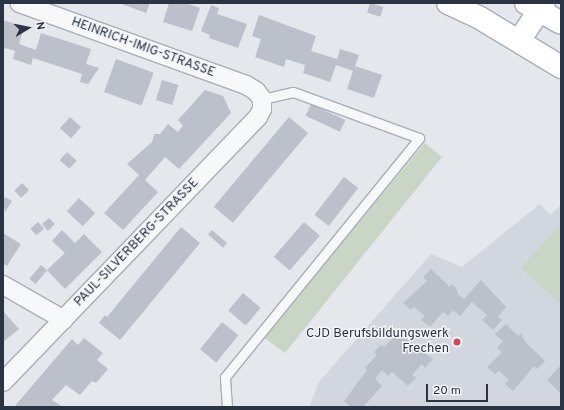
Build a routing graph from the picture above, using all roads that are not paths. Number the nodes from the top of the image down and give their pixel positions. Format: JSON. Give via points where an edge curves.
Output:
{"nodes":[{"id":1,"x":19,"y":3,"type":"edge"},
{"id":2,"x":448,"y":3,"type":"edge"},
{"id":3,"x":536,"y":5,"type":"edge"},
{"id":4,"x":561,"y":23,"type":"edge"},
{"id":5,"x":519,"y":41,"type":"junction"},
{"id":6,"x":559,"y":61,"type":"edge"},
{"id":7,"x":262,"y":99,"type":"junction"},
{"id":8,"x":3,"y":285,"type":"edge"},
{"id":9,"x":64,"y":320,"type":"junction"},
{"id":10,"x":3,"y":382,"type":"edge"},
{"id":11,"x":227,"y":407,"type":"edge"}],
"edges":[{"from":1,"to":7,"type":"street","name":"HEINRICH-IMIG-STRASSE","via":[[246,85],[256,91]]},
{"from":2,"to":5,"type":"main road"},
{"from":3,"to":4,"type":"main road"},
{"from":3,"to":5,"type":"main road"},
{"from":5,"to":6,"type":"main road"},
{"from":7,"to":9,"type":"street","name":"PAUL-SILVERBERG-STRASSE","via":[[262,109],[258,117]]},
{"from":7,"to":11,"type":"lane","via":[[294,92],[420,138],[225,377]]},
{"from":8,"to":9,"type":"street"},
{"from":9,"to":10,"type":"street","name":"PAUL-SILVERBERG-STRASSE"}]}
